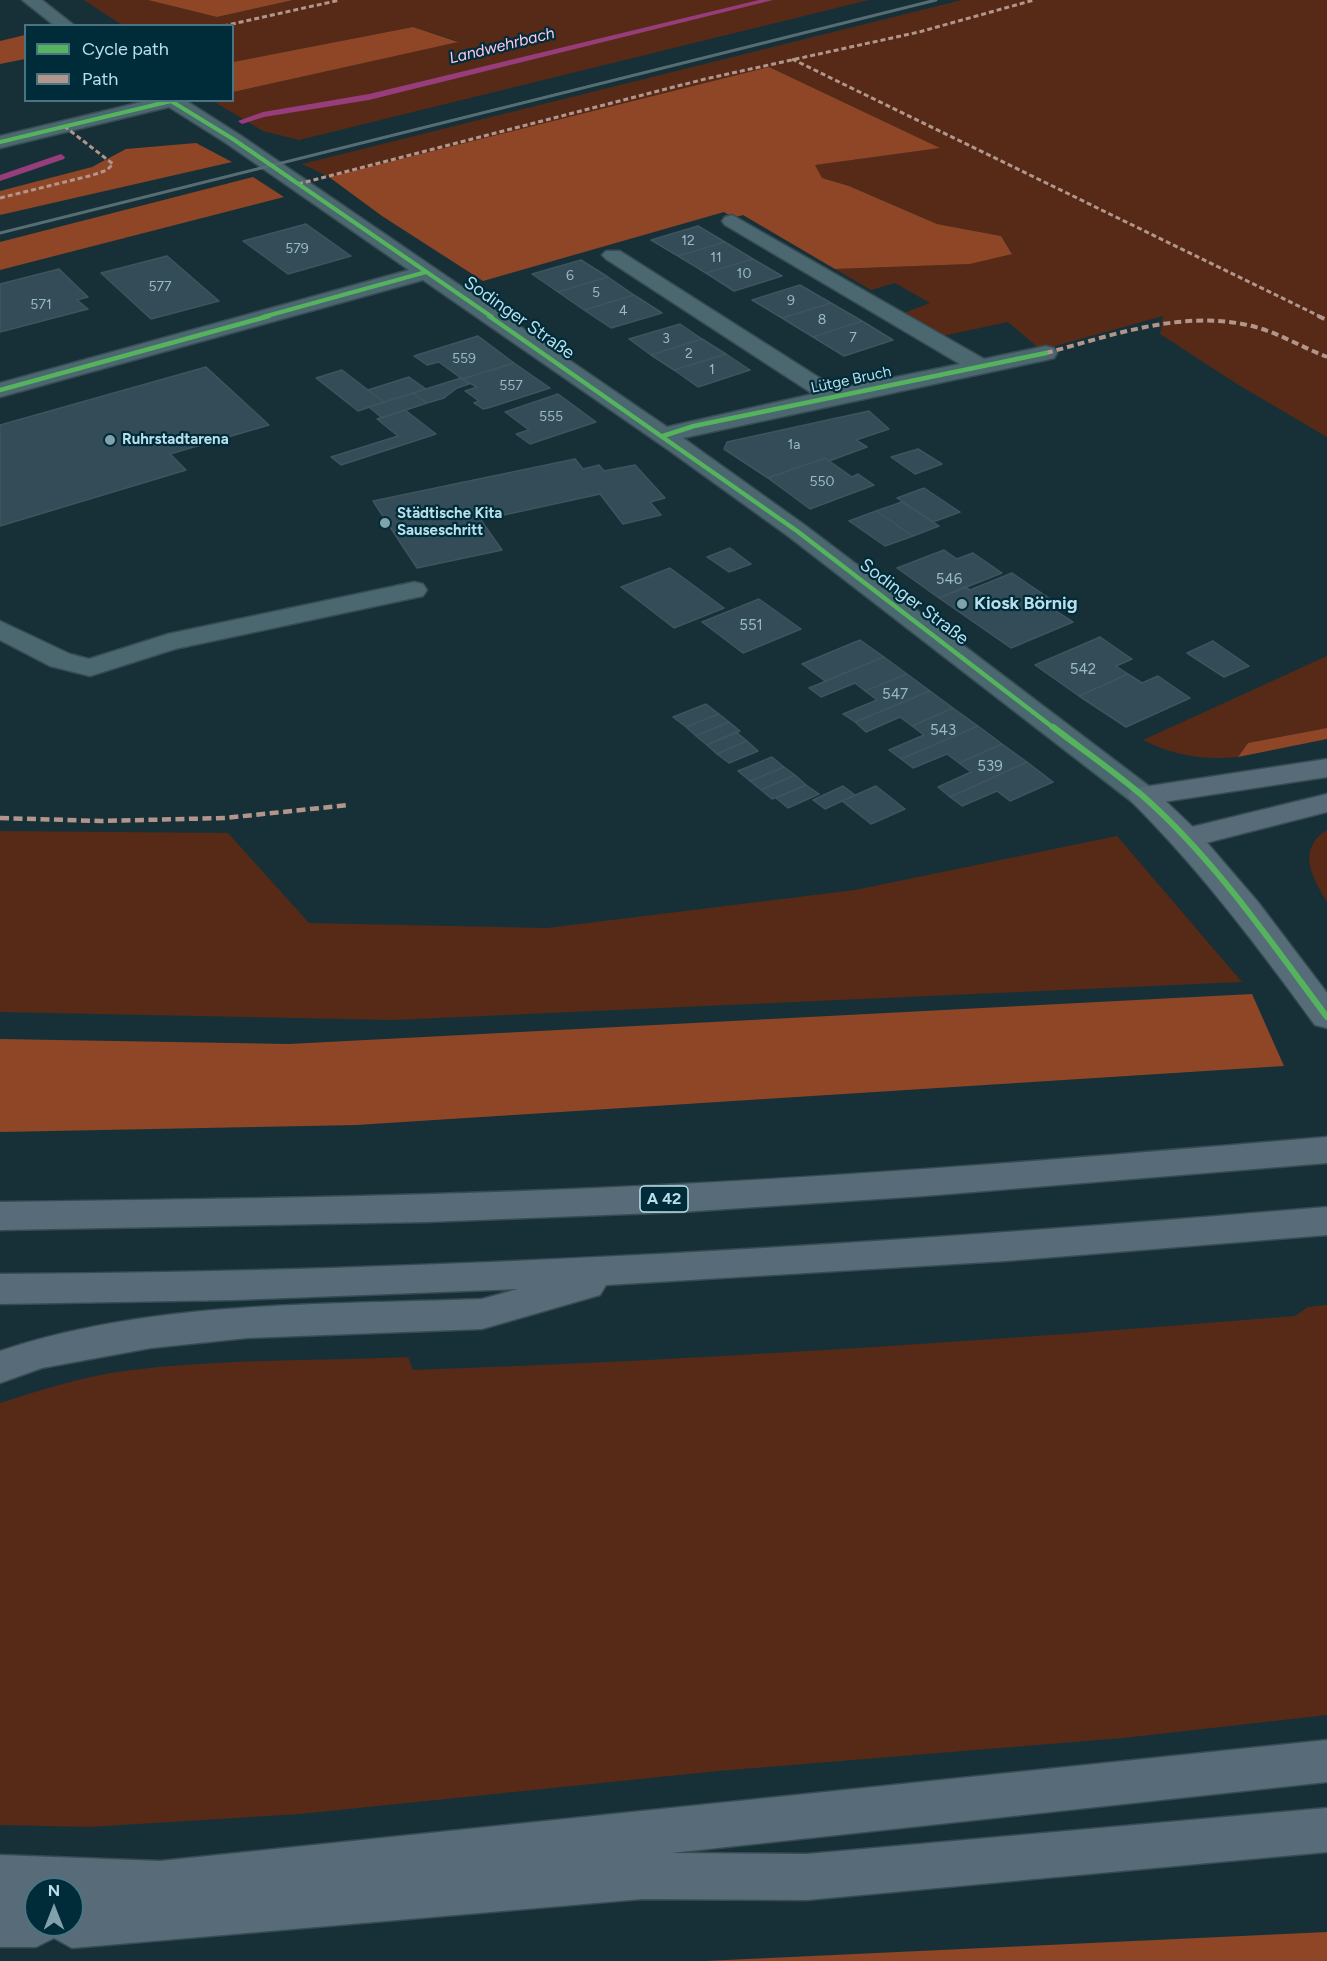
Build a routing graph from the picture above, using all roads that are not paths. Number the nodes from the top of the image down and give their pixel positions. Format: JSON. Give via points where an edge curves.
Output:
{"nodes":[{"id":1,"x":31,"y":0,"type":"edge"},
{"id":2,"x":64,"y":24,"type":"edge"},
{"id":3,"x":167,"y":102,"type":"edge"},
{"id":4,"x":173,"y":102,"type":"edge"},
{"id":5,"x":0,"y":142,"type":"edge"},
{"id":6,"x":732,"y":221,"type":"dead end"},
{"id":7,"x":613,"y":255,"type":"dead end"},
{"id":8,"x":426,"y":272,"type":"junction"},
{"id":9,"x":1046,"y":353,"type":"dead end"},
{"id":10,"x":978,"y":365,"type":"junction"},
{"id":11,"x":0,"y":390,"type":"edge"},
{"id":12,"x":832,"y":396,"type":"junction"},
{"id":13,"x":663,"y":436,"type":"junction"},
{"id":14,"x":414,"y":590,"type":"dead end"},
{"id":15,"x":0,"y":629,"type":"edge"},
{"id":16,"x":1327,"y":768,"type":"edge"},
{"id":17,"x":1143,"y":796,"type":"junction"},
{"id":18,"x":1327,"y":803,"type":"edge"},
{"id":19,"x":1186,"y":838,"type":"junction"},
{"id":20,"x":1327,"y":1017,"type":"edge"},
{"id":21,"x":1327,"y":1150,"type":"edge"},
{"id":22,"x":0,"y":1216,"type":"edge"},
{"id":23,"x":1327,"y":1221,"type":"edge"},
{"id":24,"x":642,"y":1270,"type":"junction"},
{"id":25,"x":0,"y":1289,"type":"edge"},
{"id":26,"x":0,"y":1366,"type":"edge"},
{"id":27,"x":1327,"y":1761,"type":"edge"},
{"id":28,"x":1327,"y":1830,"type":"edge"},
{"id":29,"x":0,"y":1878,"type":"edge"},
{"id":30,"x":0,"y":1923,"type":"edge"},
{"id":31,"x":24,"y":1923,"type":"edge"},
{"id":32,"x":84,"y":1923,"type":"edge"}],
"edges":[{"from":1,"to":2,"type":"street"},
{"from":3,"to":5,"type":"street"},
{"from":4,"to":8,"type":"street","name":"Sodinger Straße"},
{"from":6,"to":10,"type":"street"},
{"from":7,"to":12,"type":"street","name":"Lütge Bruch"},
{"from":8,"to":11,"type":"street"},
{"from":8,"to":13,"type":"street","name":"Sodinger Straße"},
{"from":9,"to":10,"type":"street","name":"Lütge Bruch"},
{"from":10,"to":12,"type":"street","name":"Lütge Bruch"},
{"from":12,"to":13,"type":"street","name":"Lütge Bruch"},
{"from":13,"to":17,"type":"street","name":"Sodinger Straße","via":[[797,531]]},
{"from":14,"to":15,"type":"street","via":[[168,642],[90,668],[60,660]]},
{"from":16,"to":17,"type":"highway"},
{"from":17,"to":19,"type":"main road","name":"Sodinger Straße"},
{"from":18,"to":19,"type":"highway"},
{"from":19,"to":20,"type":"main road","name":"Sodinger Straße","via":[[1283,955]]},
{"from":21,"to":22,"type":"highway","number":"A 42","via":[[1008,1177],[680,1198],[276,1213]]},
{"from":23,"to":24,"type":"highway","via":[[1033,1246]]},
{"from":24,"to":25,"type":"highway","via":[[314,1283]]},
{"from":24,"to":26,"type":"highway","via":[[482,1314],[247,1323],[151,1333],[41,1353]]},
{"from":27,"to":29,"type":"highway","via":[[160,1884]]},
{"from":28,"to":32,"type":"highway","via":[[807,1877],[642,1876]]},
{"from":30,"to":31,"type":"highway"}]}
